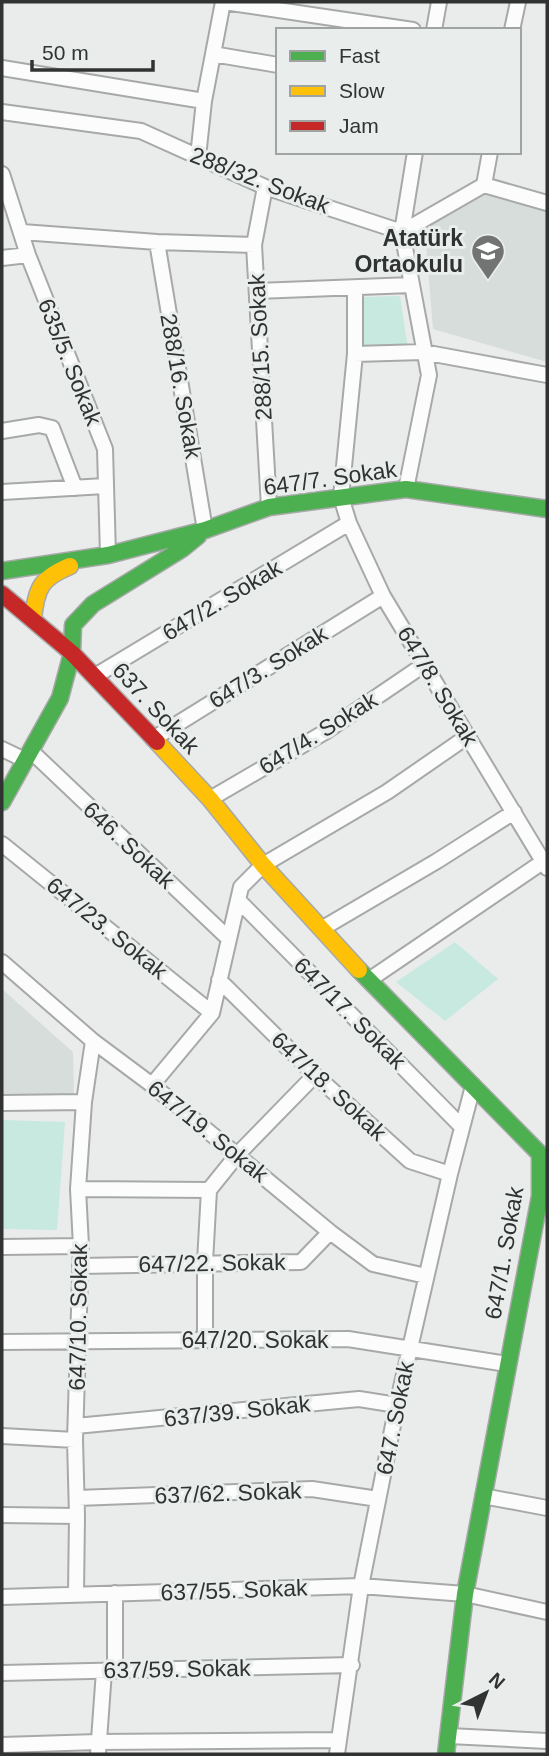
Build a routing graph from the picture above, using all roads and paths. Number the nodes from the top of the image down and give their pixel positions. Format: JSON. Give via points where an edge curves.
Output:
{"nodes":[{"id":1,"x":224,"y":2,"type":"edge"},
{"id":2,"x":439,"y":2,"type":"edge"},
{"id":3,"x":518,"y":2,"type":"edge"},
{"id":4,"x":400,"y":28,"type":"edge"},
{"id":5,"x":434,"y":28,"type":"edge"},
{"id":6,"x":513,"y":28,"type":"edge"},
{"id":7,"x":213,"y":54,"type":"junction"},
{"id":8,"x":276,"y":65,"type":"edge"},
{"id":9,"x":2,"y":68,"type":"edge"},
{"id":10,"x":204,"y":101,"type":"junction"},
{"id":11,"x":2,"y":112,"type":"edge"},
{"id":12,"x":415,"y":154,"type":"edge"},
{"id":13,"x":490,"y":154,"type":"edge"},
{"id":14,"x":198,"y":157,"type":"junction"},
{"id":15,"x":2,"y":174,"type":"edge"},
{"id":16,"x":484,"y":185,"type":"junction"},
{"id":17,"x":265,"y":187,"type":"junction"},
{"id":18,"x":547,"y":203,"type":"edge"},
{"id":19,"x":22,"y":232,"type":"junction"},
{"id":20,"x":402,"y":232,"type":"junction"},
{"id":21,"x":157,"y":242,"type":"junction"},
{"id":22,"x":254,"y":245,"type":"junction"},
{"id":23,"x":28,"y":255,"type":"junction"},
{"id":24,"x":2,"y":257,"type":"edge"},
{"id":25,"x":411,"y":285,"type":"junction"},
{"id":26,"x":355,"y":288,"type":"junction"},
{"id":27,"x":257,"y":291,"type":"junction"},
{"id":28,"x":423,"y":352,"type":"junction"},
{"id":29,"x":355,"y":354,"type":"junction"},
{"id":30,"x":547,"y":375,"type":"edge"},
{"id":31,"x":2,"y":431,"type":"edge"},
{"id":32,"x":105,"y":486,"type":"junction"},
{"id":33,"x":75,"y":488,"type":"junction"},
{"id":34,"x":406,"y":489,"type":"junction"},
{"id":35,"x":2,"y":492,"type":"edge"},
{"id":36,"x":341,"y":497,"type":"junction"},
{"id":37,"x":269,"y":507,"type":"junction"},
{"id":38,"x":547,"y":509,"type":"edge"},
{"id":39,"x":349,"y":523,"type":"junction"},
{"id":40,"x":205,"y":530,"type":"junction"},
{"id":41,"x":100,"y":556,"type":"junction"},
{"id":42,"x":2,"y":571,"type":"edge"},
{"id":43,"x":2,"y":594,"type":"edge"},
{"id":44,"x":383,"y":596,"type":"junction"},
{"id":45,"x":33,"y":619,"type":"junction"},
{"id":46,"x":72,"y":653,"type":"junction"},
{"id":47,"x":425,"y":664,"type":"junction"},
{"id":48,"x":96,"y":677,"type":"junction"},
{"id":49,"x":468,"y":736,"type":"junction"},
{"id":50,"x":153,"y":739,"type":"junction"},
{"id":51,"x":2,"y":750,"type":"edge"},
{"id":52,"x":28,"y":756,"type":"junction"},
{"id":53,"x":210,"y":799,"type":"junction"},
{"id":54,"x":2,"y":802,"type":"edge"},
{"id":55,"x":514,"y":812,"type":"junction"},
{"id":56,"x":2,"y":844,"type":"edge"},
{"id":57,"x":546,"y":863,"type":"edge"},
{"id":58,"x":263,"y":865,"type":"junction"},
{"id":59,"x":238,"y":900,"type":"junction"},
{"id":60,"x":323,"y":928,"type":"junction"},
{"id":61,"x":228,"y":938,"type":"junction"},
{"id":62,"x":2,"y":962,"type":"edge"},
{"id":63,"x":369,"y":980,"type":"junction"},
{"id":64,"x":219,"y":981,"type":"junction"},
{"id":65,"x":212,"y":1013,"type":"junction"},
{"id":66,"x":93,"y":1041,"type":"junction"},
{"id":67,"x":315,"y":1075,"type":"junction"},
{"id":68,"x":152,"y":1085,"type":"junction"},
{"id":69,"x":473,"y":1086,"type":"junction"},
{"id":70,"x":84,"y":1102,"type":"junction"},
{"id":71,"x":2,"y":1103,"type":"edge"},
{"id":72,"x":462,"y":1127,"type":"junction"},
{"id":73,"x":543,"y":1153,"type":"edge"},
{"id":74,"x":238,"y":1154,"type":"junction"},
{"id":75,"x":450,"y":1174,"type":"junction"},
{"id":76,"x":78,"y":1189,"type":"junction"},
{"id":77,"x":209,"y":1190,"type":"junction"},
{"id":78,"x":544,"y":1199,"type":"edge"},
{"id":79,"x":330,"y":1232,"type":"junction"},
{"id":80,"x":81,"y":1246,"type":"junction"},
{"id":81,"x":2,"y":1247,"type":"edge"},
{"id":82,"x":205,"y":1262,"type":"junction"},
{"id":83,"x":80,"y":1266,"type":"junction"},
{"id":84,"x":426,"y":1276,"type":"junction"},
{"id":85,"x":205,"y":1340,"type":"junction"},
{"id":86,"x":2,"y":1342,"type":"edge"},
{"id":87,"x":78,"y":1342,"type":"junction"},
{"id":88,"x":409,"y":1350,"type":"junction"},
{"id":89,"x":507,"y":1364,"type":"junction"},
{"id":90,"x":397,"y":1405,"type":"junction"},
{"id":91,"x":76,"y":1433,"type":"junction"},
{"id":92,"x":2,"y":1436,"type":"edge"},
{"id":93,"x":483,"y":1496,"type":"junction"},
{"id":94,"x":76,"y":1498,"type":"junction"},
{"id":95,"x":378,"y":1499,"type":"junction"},
{"id":96,"x":547,"y":1508,"type":"edge"},
{"id":97,"x":2,"y":1515,"type":"edge"},
{"id":98,"x":77,"y":1516,"type":"junction"},
{"id":99,"x":361,"y":1586,"type":"junction"},
{"id":100,"x":115,"y":1593,"type":"junction"},
{"id":101,"x":76,"y":1594,"type":"junction"},
{"id":102,"x":465,"y":1594,"type":"junction"},
{"id":103,"x":2,"y":1597,"type":"edge"},
{"id":104,"x":547,"y":1612,"type":"edge"},
{"id":105,"x":352,"y":1665,"type":"junction"},
{"id":106,"x":109,"y":1670,"type":"junction"},
{"id":107,"x":2,"y":1673,"type":"edge"},
{"id":108,"x":449,"y":1736,"type":"junction"},
{"id":109,"x":547,"y":1741,"type":"edge"},
{"id":110,"x":2,"y":1745,"type":"edge"},
{"id":111,"x":338,"y":1747,"type":"edge"},
{"id":112,"x":98,"y":1748,"type":"edge"},
{"id":113,"x":446,"y":1754,"type":"edge"}],
"edges":[{"from":1,"to":4,"type":"street"},
{"from":1,"to":7,"type":"street"},
{"from":2,"to":5,"type":"street"},
{"from":3,"to":6,"type":"street"},
{"from":7,"to":8,"type":"street"},
{"from":7,"to":10,"type":"street"},
{"from":9,"to":10,"type":"street"},
{"from":10,"to":14,"type":"street"},
{"from":11,"to":14,"type":"street","name":"288/32. Sokak","via":[[141,131]]},
{"from":12,"to":20,"type":"street"},
{"from":13,"to":16,"type":"street"},
{"from":14,"to":17,"type":"street","name":"288/32. Sokak"},
{"from":15,"to":19,"type":"street","name":"635/5. Sokak"},
{"from":16,"to":18,"type":"street"},
{"from":16,"to":20,"type":"street"},
{"from":17,"to":20,"type":"street","name":"288/32. Sokak"},
{"from":17,"to":22,"type":"street","name":"288/15. Sokak"},
{"from":19,"to":21,"type":"street"},
{"from":19,"to":23,"type":"street","name":"635/5. Sokak"},
{"from":20,"to":25,"type":"street"},
{"from":21,"to":22,"type":"street"},
{"from":21,"to":40,"type":"street","name":"288/16. Sokak"},
{"from":22,"to":27,"type":"street","name":"288/15. Sokak"},
{"from":23,"to":24,"type":"street"},
{"from":23,"to":32,"type":"street","name":"635/5. Sokak","via":[[105,449]]},
{"from":25,"to":26,"type":"street"},
{"from":25,"to":28,"type":"street"},
{"from":26,"to":27,"type":"street"},
{"from":26,"to":29,"type":"street"},
{"from":27,"to":37,"type":"street","name":"288/15. Sokak"},
{"from":28,"to":29,"type":"street"},
{"from":28,"to":30,"type":"street"},
{"from":28,"to":34,"type":"street","via":[[429,375]]},
{"from":29,"to":36,"type":"street"},
{"from":31,"to":33,"type":"street","via":[[39,425],[52,428]]},
{"from":32,"to":33,"type":"street"},
{"from":32,"to":41,"type":"street","name":"635/5. Sokak"},
{"from":33,"to":35,"type":"street"},
{"from":34,"to":36,"type":"street","name":"647/7. Sokak"},
{"from":34,"to":38,"type":"street","name":"647/7. Sokak"},
{"from":36,"to":37,"type":"street","name":"647/7. Sokak"},
{"from":36,"to":39,"type":"street","name":"647/8. Sokak"},
{"from":37,"to":40,"type":"street","name":"647/7. Sokak"},
{"from":39,"to":44,"type":"street","name":"647/8. Sokak"},
{"from":39,"to":48,"type":"street","name":"647/2. Sokak"},
{"from":40,"to":41,"type":"street","name":"647/7. Sokak"},
{"from":40,"to":46,"type":"street","name":"647/7. Sokak","via":[[93,604],[73,625]]},
{"from":41,"to":42,"type":"street","name":"647/7. Sokak"},
{"from":41,"to":45,"type":"street","via":[[54,573],[40,584]]},
{"from":43,"to":45,"type":"street","name":"637. Sokak"},
{"from":44,"to":47,"type":"street","name":"647/8. Sokak"},
{"from":44,"to":50,"type":"street","name":"647/3. Sokak"},
{"from":45,"to":46,"type":"street","name":"637. Sokak"},
{"from":46,"to":48,"type":"street","name":"637. Sokak"},
{"from":46,"to":52,"type":"street","name":"647/7. Sokak","via":[[60,698]]},
{"from":47,"to":49,"type":"street","name":"647/8. Sokak"},
{"from":47,"to":53,"type":"street","name":"647/4. Sokak","via":[[325,732]]},
{"from":48,"to":50,"type":"street","name":"637. Sokak"},
{"from":49,"to":55,"type":"street","name":"647/8. Sokak"},
{"from":49,"to":58,"type":"street","via":[[387,792]]},
{"from":50,"to":53,"type":"street","name":"637. Sokak"},
{"from":51,"to":52,"type":"street"},
{"from":52,"to":54,"type":"street","name":"647/7. Sokak"},
{"from":52,"to":61,"type":"street","name":"646. Sokak"},
{"from":53,"to":58,"type":"street","name":"637. Sokak"},
{"from":55,"to":57,"type":"street","name":"647/8. Sokak"},
{"from":55,"to":60,"type":"street"},
{"from":56,"to":65,"type":"street","name":"647/23. Sokak"},
{"from":57,"to":63,"type":"street"},
{"from":58,"to":59,"type":"street","via":[[241,887]]},
{"from":58,"to":60,"type":"street","name":"647/1. Sokak"},
{"from":59,"to":61,"type":"street"},
{"from":59,"to":72,"type":"street","name":"647/17. Sokak"},
{"from":60,"to":63,"type":"street","name":"647/1. Sokak"},
{"from":61,"to":64,"type":"street"},
{"from":62,"to":66,"type":"street","name":"647/19. Sokak"},
{"from":63,"to":69,"type":"street","name":"647/1. Sokak"},
{"from":64,"to":65,"type":"street"},
{"from":64,"to":67,"type":"street","name":"647/18. Sokak"},
{"from":65,"to":68,"type":"street"},
{"from":66,"to":68,"type":"street","name":"647/19. Sokak"},
{"from":66,"to":70,"type":"street","name":"647/10. Sokak"},
{"from":67,"to":74,"type":"street"},
{"from":67,"to":75,"type":"street","name":"647/18. Sokak","via":[[410,1161]]},
{"from":68,"to":74,"type":"street","name":"647/19. Sokak"},
{"from":69,"to":72,"type":"street","name":"647. Sokak"},
{"from":69,"to":73,"type":"street","name":"647/1. Sokak"},
{"from":70,"to":71,"type":"street"},
{"from":70,"to":76,"type":"street","name":"647/10. Sokak"},
{"from":72,"to":75,"type":"street","name":"647. Sokak"},
{"from":73,"to":78,"type":"street","name":"647/1. Sokak"},
{"from":74,"to":77,"type":"street"},
{"from":74,"to":79,"type":"street","name":"647/19. Sokak"},
{"from":75,"to":84,"type":"street","name":"647. Sokak"},
{"from":76,"to":77,"type":"street"},
{"from":76,"to":80,"type":"street","name":"647/10. Sokak"},
{"from":77,"to":82,"type":"street"},
{"from":78,"to":89,"type":"street","name":"647/1. Sokak"},
{"from":79,"to":82,"type":"street","name":"647/22. Sokak","via":[[301,1262]]},
{"from":79,"to":84,"type":"street","name":"647/19. Sokak","via":[[373,1264]]},
{"from":80,"to":81,"type":"street"},
{"from":80,"to":83,"type":"street","name":"647/10. Sokak"},
{"from":82,"to":83,"type":"street","name":"647/22. Sokak"},
{"from":82,"to":85,"type":"street"},
{"from":83,"to":87,"type":"street","name":"647/10. Sokak"},
{"from":84,"to":88,"type":"street","name":"647. Sokak"},
{"from":85,"to":87,"type":"street","name":"647/20. Sokak"},
{"from":85,"to":88,"type":"street","name":"647/20. Sokak","via":[[348,1339]]},
{"from":86,"to":87,"type":"street","name":"647/20. Sokak"},
{"from":87,"to":91,"type":"street","name":"647/10. Sokak"},
{"from":88,"to":89,"type":"street","name":"647/20. Sokak"},
{"from":88,"to":90,"type":"street","name":"647. Sokak"},
{"from":89,"to":93,"type":"street","name":"647/1. Sokak"},
{"from":90,"to":91,"type":"street","name":"637/39. Sokak","via":[[359,1399]]},
{"from":90,"to":95,"type":"street","name":"647. Sokak"},
{"from":91,"to":92,"type":"street","name":"637/39. Sokak"},
{"from":91,"to":94,"type":"street","name":"647/10. Sokak"},
{"from":93,"to":96,"type":"street"},
{"from":93,"to":102,"type":"street","name":"647/1. Sokak"},
{"from":94,"to":95,"type":"street","name":"637/62. Sokak","via":[[312,1489]]},
{"from":94,"to":98,"type":"street","name":"647/10. Sokak"},
{"from":95,"to":99,"type":"street","name":"647. Sokak"},
{"from":97,"to":98,"type":"street"},
{"from":98,"to":101,"type":"street","name":"647/10. Sokak"},
{"from":99,"to":100,"type":"street","name":"637/55. Sokak"},
{"from":99,"to":102,"type":"street","name":"637/55. Sokak"},
{"from":99,"to":105,"type":"street","name":"647. Sokak"},
{"from":100,"to":101,"type":"street","name":"637/55. Sokak"},
{"from":100,"to":106,"type":"street"},
{"from":101,"to":103,"type":"street","name":"637/55. Sokak"},
{"from":102,"to":104,"type":"street","name":"637/55. Sokak"},
{"from":102,"to":108,"type":"street","name":"647/1. Sokak"},
{"from":105,"to":106,"type":"street","name":"637/59. Sokak"},
{"from":105,"to":111,"type":"street","name":"647. Sokak"},
{"from":106,"to":107,"type":"street","name":"637/59. Sokak"},
{"from":106,"to":112,"type":"street"},
{"from":108,"to":109,"type":"street"},
{"from":108,"to":113,"type":"street","name":"647/1. Sokak"},
{"from":110,"to":112,"type":"street"},
{"from":111,"to":112,"type":"street"}]}
